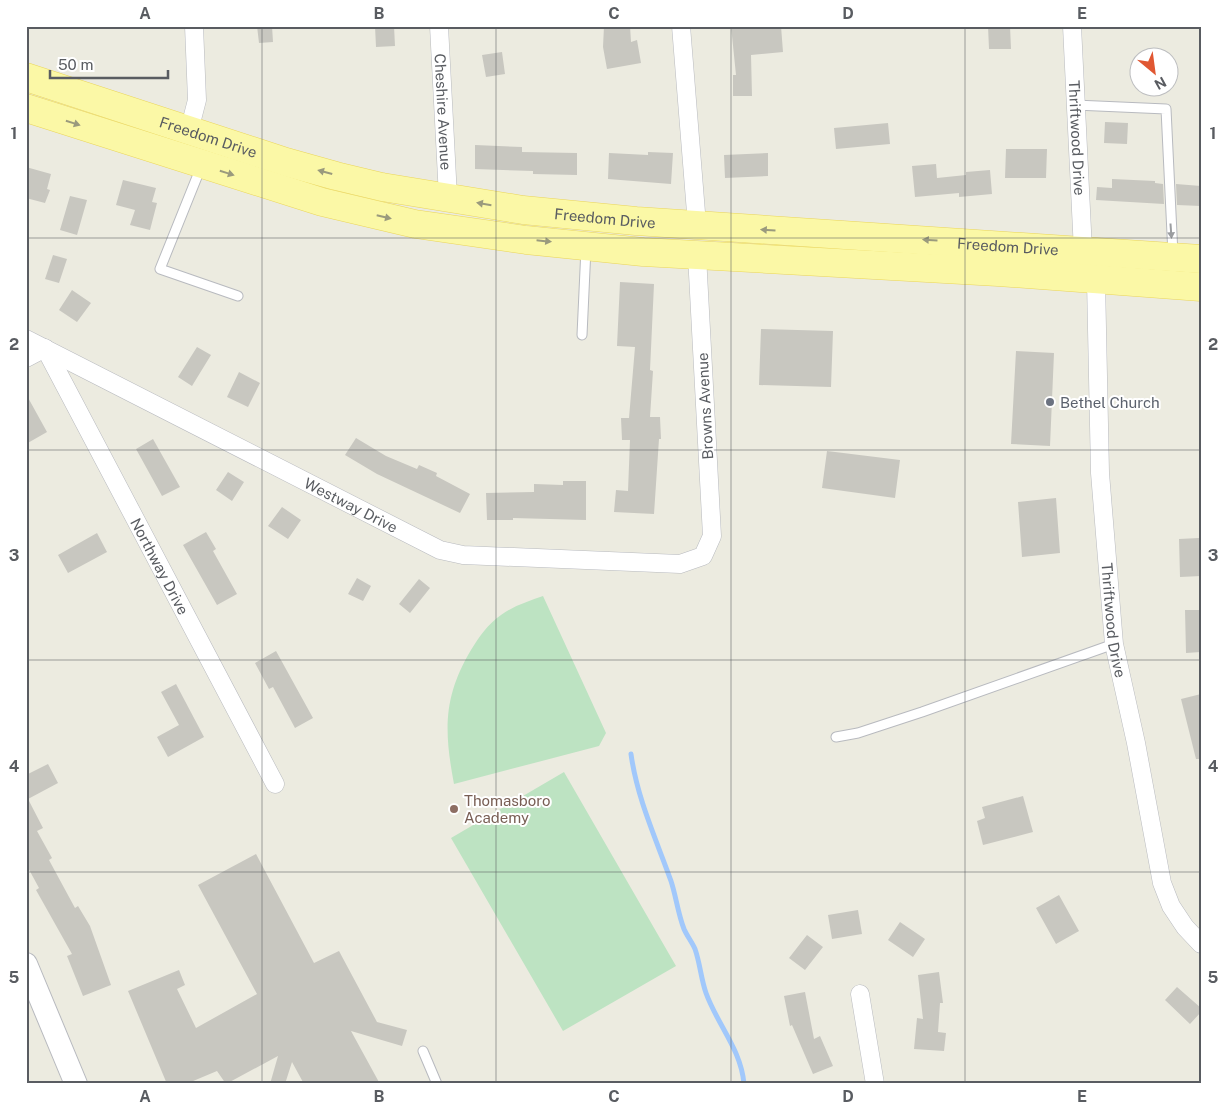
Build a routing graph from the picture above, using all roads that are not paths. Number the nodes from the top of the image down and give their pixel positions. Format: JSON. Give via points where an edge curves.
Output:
{"nodes":[{"id":1,"x":194,"y":26,"type":"edge"},
{"id":2,"x":439,"y":26,"type":"edge"},
{"id":3,"x":681,"y":26,"type":"edge"},
{"id":4,"x":1072,"y":26,"type":"edge"},
{"id":5,"x":26,"y":77,"type":"edge"},
{"id":6,"x":1075,"y":105,"type":"junction"},
{"id":7,"x":26,"y":108,"type":"edge"},
{"id":8,"x":189,"y":130,"type":"junction"},
{"id":9,"x":202,"y":165,"type":"junction"},
{"id":10,"x":448,"y":198,"type":"junction"},
{"id":11,"x":698,"y":225,"type":"junction"},
{"id":12,"x":586,"y":246,"type":"junction"},
{"id":13,"x":1083,"y":251,"type":"junction"},
{"id":14,"x":697,"y":255,"type":"junction"},
{"id":15,"x":1173,"y":257,"type":"junction"},
{"id":16,"x":1201,"y":259,"type":"edge"},
{"id":17,"x":830,"y":262,"type":"junction"},
{"id":18,"x":1201,"y":271,"type":"edge"},
{"id":19,"x":1096,"y":281,"type":"junction"},
{"id":20,"x":1201,"y":287,"type":"edge"},
{"id":21,"x":238,"y":296,"type":"dead end"},
{"id":22,"x":582,"y":335,"type":"dead end"},
{"id":23,"x":26,"y":339,"type":"edge"},
{"id":24,"x":45,"y":348,"type":"junction"},
{"id":25,"x":26,"y":358,"type":"edge"},
{"id":26,"x":703,"y":556,"type":"joint"},
{"id":27,"x":1114,"y":644,"type":"junction"},
{"id":28,"x":836,"y":737,"type":"dead end"},
{"id":29,"x":276,"y":784,"type":"dead end"},
{"id":30,"x":1201,"y":944,"type":"edge"},
{"id":31,"x":26,"y":964,"type":"edge"},
{"id":32,"x":860,"y":994,"type":"dead end"},
{"id":33,"x":423,"y":1051,"type":"dead end"},
{"id":34,"x":76,"y":1084,"type":"edge"},
{"id":35,"x":437,"y":1084,"type":"edge"},
{"id":36,"x":875,"y":1084,"type":"edge"}],
"edges":[{"from":1,"to":8,"type":"street","via":[[197,100]]},
{"from":2,"to":10,"type":"street","name":"Cheshire Avenue"},
{"from":3,"to":11,"type":"street"},
{"from":4,"to":6,"type":"street","name":"Thriftwood Drive"},
{"from":5,"to":8,"type":"main road","name":"Freedom Drive"},
{"from":6,"to":13,"type":"street","name":"Thriftwood Drive"},
{"from":6,"to":15,"type":"lane","one_way":true,"via":[[1166,109]]},
{"from":7,"to":9,"type":"main road","name":"Freedom Drive","one_way":true},
{"from":10,"to":8,"type":"main road","name":"Freedom Drive","one_way":true,"via":[[336,176]]},
{"from":9,"to":12,"type":"main road","name":"Freedom Drive","one_way":true,"via":[[322,202],[415,224]]},
{"from":9,"to":21,"type":"lane","via":[[160,269]]},
{"from":11,"to":10,"type":"main road","name":"Freedom Drive","one_way":true,"via":[[523,210]]},
{"from":13,"to":11,"type":"main road","name":"Freedom Drive","one_way":true},
{"from":12,"to":14,"type":"main road","name":"Freedom Drive"},
{"from":12,"to":22,"type":"lane"},
{"from":13,"to":15,"type":"main road","name":"Freedom Drive"},
{"from":13,"to":17,"type":"main road","via":[[1056,266],[843,255]]},
{"from":14,"to":17,"type":"main road","name":"Freedom Drive"},
{"from":14,"to":26,"type":"street","name":"Browns Avenue","via":[[712,536]]},
{"from":15,"to":16,"type":"main road","name":"Freedom Drive"},
{"from":17,"to":19,"type":"main road","name":"Freedom Drive"},
{"from":18,"to":19,"type":"main road","via":[[1131,269]]},
{"from":19,"to":20,"type":"main road","name":"Freedom Drive"},
{"from":19,"to":27,"type":"street","name":"Thriftwood Drive","via":[[1100,473]]},
{"from":23,"to":24,"type":"street","name":"Westway Drive"},
{"from":24,"to":25,"type":"street"},
{"from":24,"to":26,"type":"street","name":"Westway Drive","via":[[440,550],[463,555],[630,564],[680,564]]},
{"from":24,"to":29,"type":"street","name":"Northway Drive"},
{"from":27,"to":28,"type":"lane","via":[[922,712]]},
{"from":27,"to":30,"type":"street","name":"Thriftwood Drive","via":[[1162,883],[1171,906]]},
{"from":31,"to":34,"type":"street"},
{"from":32,"to":36,"type":"street"},
{"from":33,"to":35,"type":"lane"}]}
